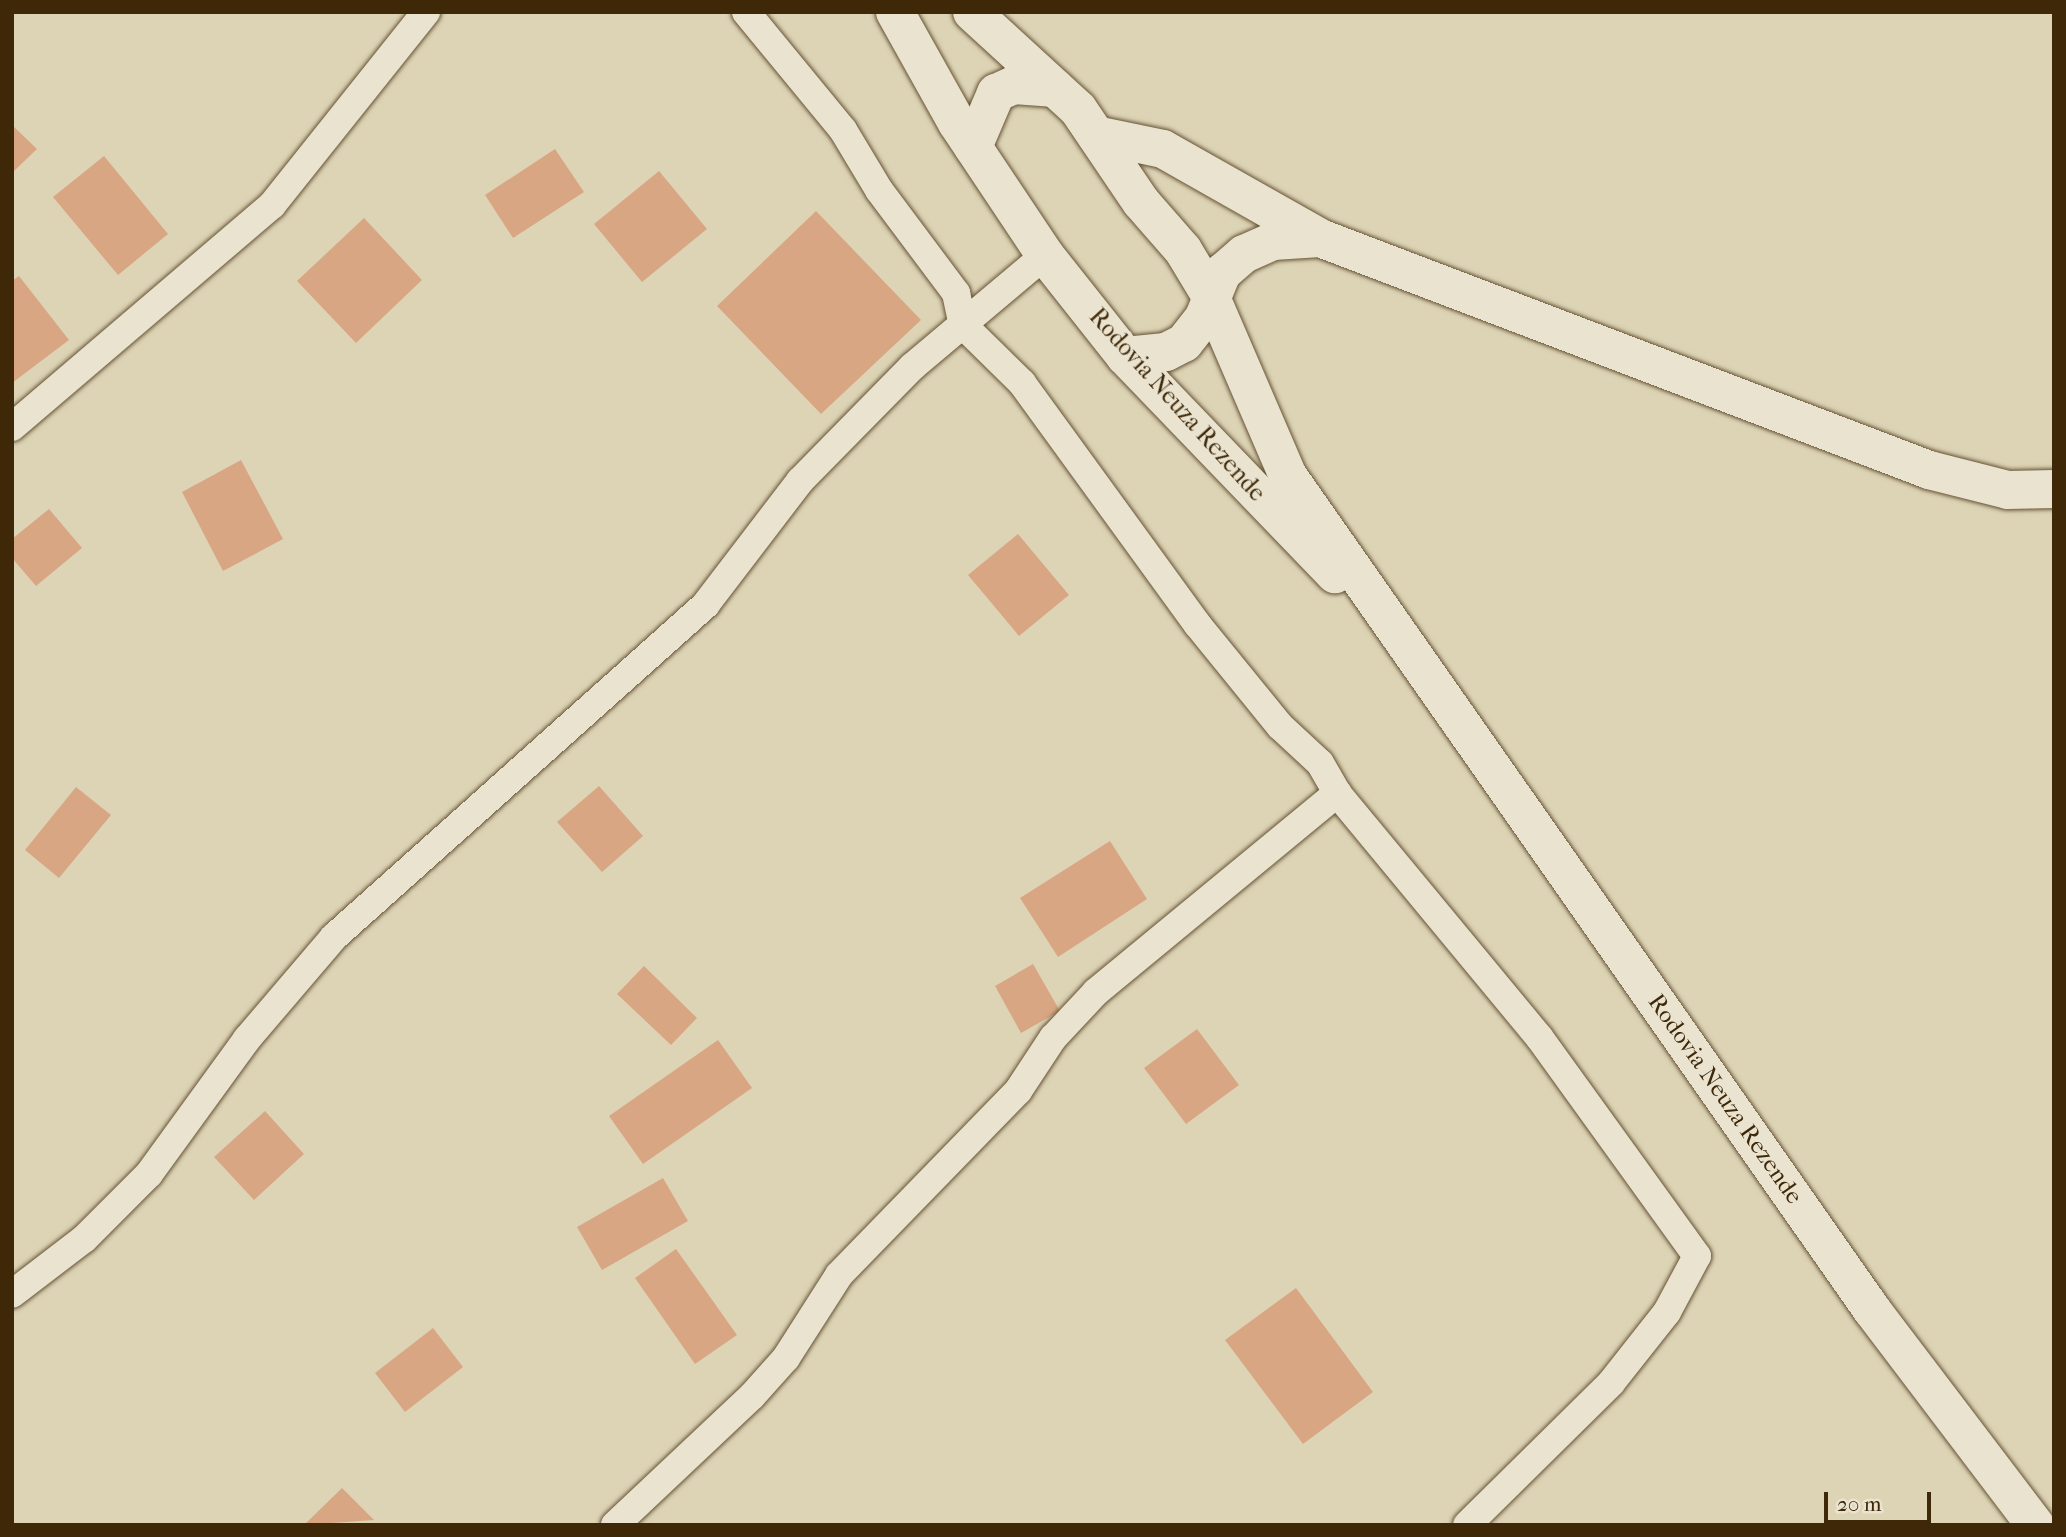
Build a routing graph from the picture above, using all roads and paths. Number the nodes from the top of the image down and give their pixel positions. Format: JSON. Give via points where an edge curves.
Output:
{"nodes":[{"id":1,"x":426,"y":12,"type":"edge"},
{"id":2,"x":746,"y":12,"type":"edge"},
{"id":3,"x":895,"y":12,"type":"edge"},
{"id":4,"x":972,"y":12,"type":"edge"},
{"id":5,"x":1055,"y":88,"type":"junction"},
{"id":6,"x":1096,"y":135,"type":"junction"},
{"id":7,"x":972,"y":147,"type":"junction"},
{"id":8,"x":1320,"y":238,"type":"junction"},
{"id":9,"x":1045,"y":255,"type":"junction"},
{"id":10,"x":1210,"y":295,"type":"junction"},
{"id":11,"x":963,"y":325,"type":"junction"},
{"id":12,"x":1125,"y":356,"type":"junction"},
{"id":13,"x":12,"y":428,"type":"edge"},
{"id":14,"x":2054,"y":489,"type":"edge"},
{"id":15,"x":1424,"y":665,"type":"junction"},
{"id":16,"x":1337,"y":793,"type":"junction"},
{"id":17,"x":12,"y":1294,"type":"edge"},
{"id":18,"x":615,"y":1525,"type":"edge"},
{"id":19,"x":1467,"y":1525,"type":"edge"},
{"id":20,"x":2035,"y":1525,"type":"edge"}],
"edges":[{"from":1,"to":13,"type":"street","via":[[272,205]]},
{"from":2,"to":11,"type":"street","via":[[830,112],[956,292]]},
{"from":3,"to":7,"type":"street","name":"Rodovia Neuza Rezende"},
{"from":4,"to":5,"type":"street","name":"Rodovia Neuza Rezende"},
{"from":5,"to":6,"type":"street","name":"Rodovia Neuza Rezende"},
{"from":5,"to":7,"type":"street","via":[[1014,85],[996,93]]},
{"from":6,"to":8,"type":"street","via":[[1163,149],[1267,203]]},
{"from":6,"to":10,"type":"street","name":"Rodovia Neuza Rezende"},
{"from":7,"to":9,"type":"street","name":"Rodovia Neuza Rezende"},
{"from":8,"to":10,"type":"street","via":[[1273,242],[1244,254],[1222,273]]},
{"from":8,"to":14,"type":"street","via":[[1929,470],[2008,490]]},
{"from":9,"to":11,"type":"street"},
{"from":9,"to":12,"type":"street","name":"Rodovia Neuza Rezende"},
{"from":10,"to":12,"type":"street","via":[[1184,343],[1166,352]]},
{"from":10,"to":15,"type":"street","name":"Rodovia Neuza Rezende","via":[[1288,476]]},
{"from":11,"to":16,"type":"street","via":[[1022,383],[1197,624],[1280,726],[1320,763]]},
{"from":11,"to":17,"type":"street","via":[[800,481],[706,604],[334,937],[247,1039],[149,1174],[84,1239]]},
{"from":12,"to":15,"type":"street","name":"Rodovia Neuza Rezende"},
{"from":15,"to":20,"type":"street","name":"Rodovia Neuza Rezende","via":[[1872,1310]]},
{"from":16,"to":18,"type":"street","via":[[1096,992],[1053,1038],[1018,1091],[839,1275],[761,1387]]},
{"from":16,"to":19,"type":"street","via":[[1539,1037],[1697,1256],[1667,1312],[1611,1383]]}]}
